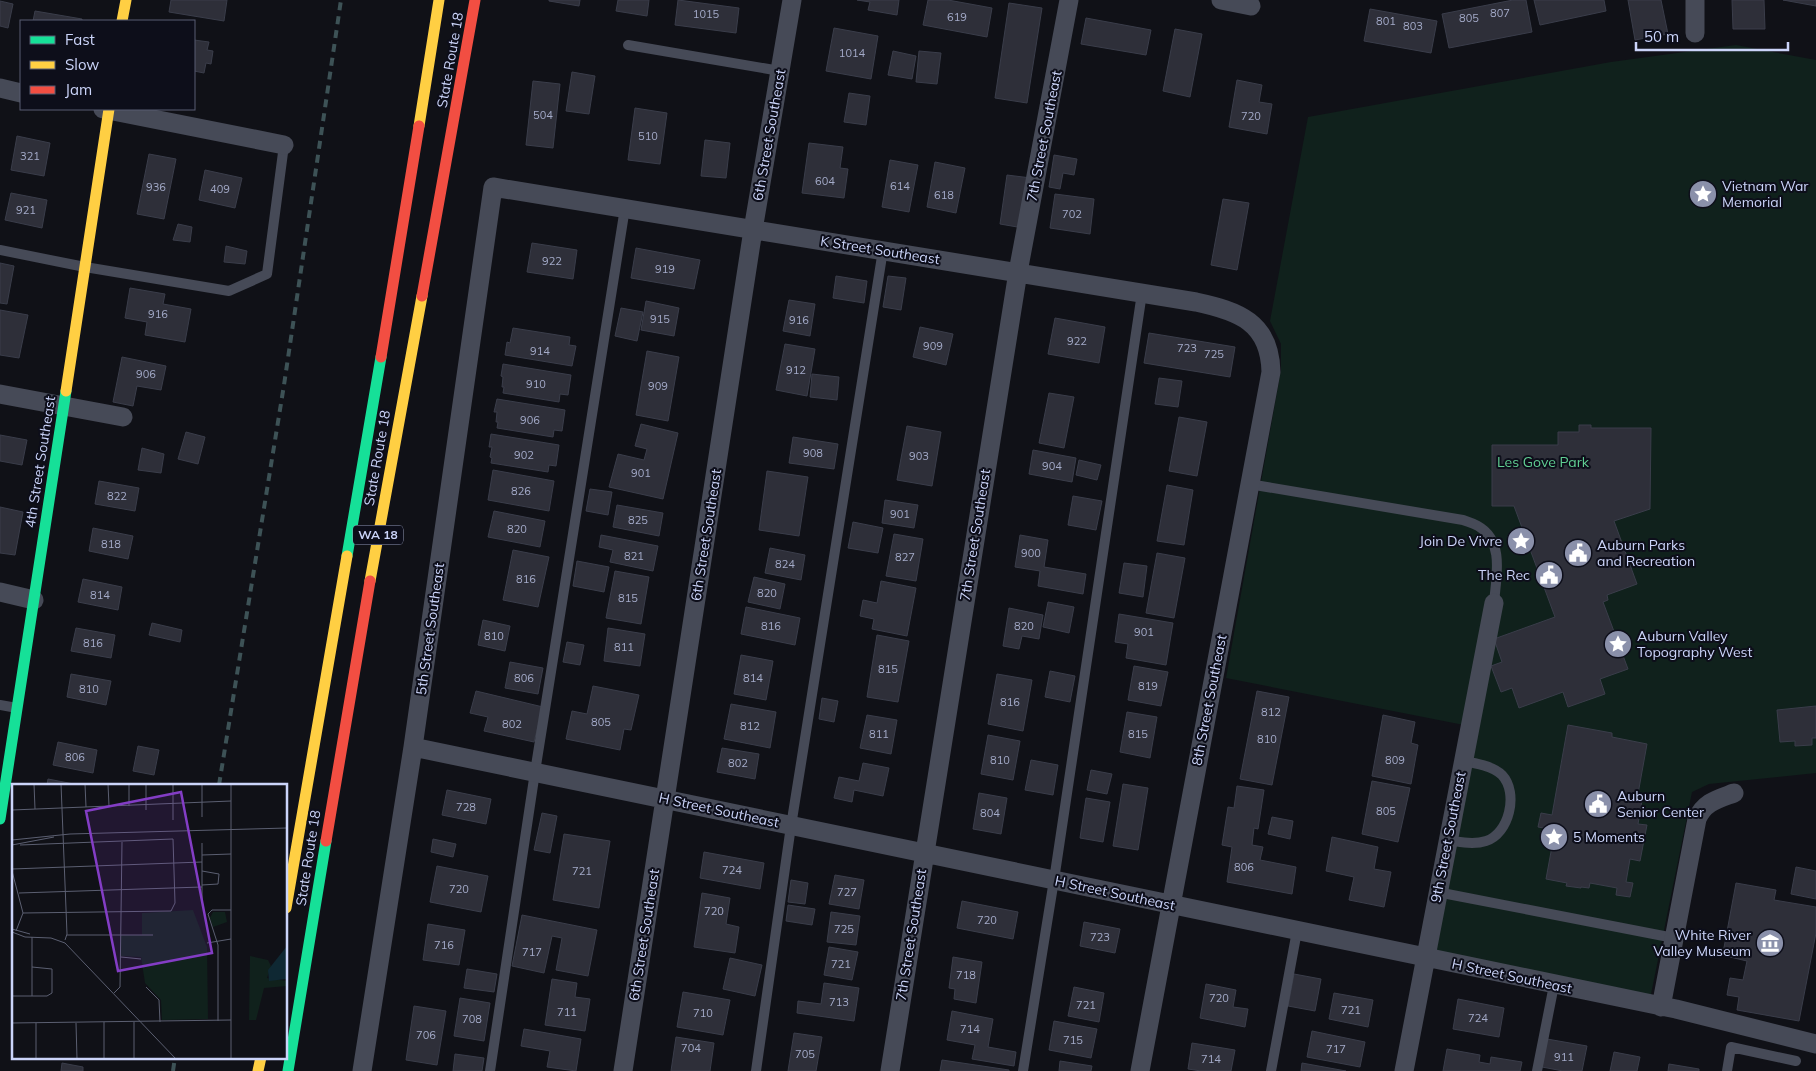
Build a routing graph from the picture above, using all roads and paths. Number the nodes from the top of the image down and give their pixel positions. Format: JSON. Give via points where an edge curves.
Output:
{"nodes":[{"id":1,"x":126,"y":0,"type":"edge"},
{"id":2,"x":439,"y":0,"type":"edge"},
{"id":3,"x":475,"y":0,"type":"edge"},
{"id":4,"x":792,"y":0,"type":"edge"},
{"id":5,"x":1069,"y":0,"type":"edge"},
{"id":6,"x":1220,"y":0,"type":"edge"},
{"id":7,"x":1695,"y":0,"type":"edge"},
{"id":8,"x":1251,"y":6,"type":"dead end"},
{"id":9,"x":122,"y":20,"type":"edge"},
{"id":10,"x":1695,"y":33,"type":"dead end"},
{"id":11,"x":628,"y":46,"type":"dead end"},
{"id":12,"x":780,"y":71,"type":"junction"},
{"id":13,"x":0,"y":88,"type":"edge"},
{"id":14,"x":20,"y":92,"type":"edge"},
{"id":15,"x":107,"y":110,"type":"edge"},
{"id":16,"x":112,"y":110,"type":"edge"},
{"id":17,"x":284,"y":145,"type":"joint"},
{"id":18,"x":493,"y":187,"type":"joint"},
{"id":19,"x":626,"y":208,"type":"junction"},
{"id":20,"x":753,"y":230,"type":"junction"},
{"id":21,"x":0,"y":250,"type":"edge"},
{"id":22,"x":883,"y":250,"type":"junction"},
{"id":23,"x":85,"y":266,"type":"junction"},
{"id":24,"x":1018,"y":272,"type":"junction"},
{"id":25,"x":1142,"y":293,"type":"junction"},
{"id":26,"x":1259,"y":332,"type":"joint"},
{"id":27,"x":0,"y":394,"type":"edge"},
{"id":28,"x":64,"y":406,"type":"junction"},
{"id":29,"x":123,"y":417,"type":"dead end"},
{"id":30,"x":1249,"y":484,"type":"junction"},
{"id":31,"x":0,"y":592,"type":"edge"},
{"id":32,"x":34,"y":600,"type":"junction"},
{"id":33,"x":1494,"y":603,"type":"joint"},
{"id":34,"x":0,"y":705,"type":"edge"},
{"id":35,"x":18,"y":708,"type":"junction"},
{"id":36,"x":413,"y":747,"type":"junction"},
{"id":37,"x":1462,"y":760,"type":"junction"},
{"id":38,"x":535,"y":772,"type":"junction"},
{"id":39,"x":1734,"y":793,"type":"dead end"},
{"id":40,"x":666,"y":799,"type":"junction"},
{"id":41,"x":0,"y":817,"type":"edge"},
{"id":42,"x":791,"y":826,"type":"junction"},
{"id":43,"x":1447,"y":840,"type":"junction"},
{"id":44,"x":924,"y":853,"type":"junction"},
{"id":45,"x":1054,"y":880,"type":"junction"},
{"id":46,"x":1437,"y":892,"type":"junction"},
{"id":47,"x":288,"y":896,"type":"edge"},
{"id":48,"x":1170,"y":904,"type":"junction"},
{"id":49,"x":1297,"y":931,"type":"junction"},
{"id":50,"x":1674,"y":938,"type":"junction"},
{"id":51,"x":1425,"y":957,"type":"junction"},
{"id":52,"x":1554,"y":985,"type":"junction"},
{"id":53,"x":1661,"y":1006,"type":"junction"},
{"id":54,"x":1816,"y":1044,"type":"edge"},
{"id":55,"x":261,"y":1058,"type":"edge"},
{"id":56,"x":1796,"y":1061,"type":"dead end"},
{"id":57,"x":258,"y":1071,"type":"edge"},
{"id":58,"x":288,"y":1071,"type":"edge"},
{"id":59,"x":362,"y":1071,"type":"edge"},
{"id":60,"x":490,"y":1071,"type":"edge"},
{"id":61,"x":623,"y":1071,"type":"edge"},
{"id":62,"x":756,"y":1071,"type":"edge"},
{"id":63,"x":890,"y":1071,"type":"edge"},
{"id":64,"x":1023,"y":1071,"type":"edge"},
{"id":65,"x":1140,"y":1071,"type":"edge"},
{"id":66,"x":1272,"y":1071,"type":"edge"},
{"id":67,"x":1404,"y":1071,"type":"edge"},
{"id":68,"x":1537,"y":1071,"type":"edge"},
{"id":69,"x":1726,"y":1071,"type":"edge"}],
"edges":[{"from":1,"to":9,"type":"main road"},
{"from":2,"to":47,"type":"main road","name":"State Route 18","number":"WA 18"},
{"from":3,"to":58,"type":"main road","name":"State Route 18","number":"WA 18","via":[[362,624]]},
{"from":4,"to":12,"type":"street","name":"6th Street Southeast"},
{"from":5,"to":24,"type":"street","name":"7th Street Southeast"},
{"from":6,"to":8,"type":"street"},
{"from":7,"to":10,"type":"street"},
{"from":11,"to":12,"type":"lane"},
{"from":12,"to":20,"type":"street","name":"6th Street Southeast"},
{"from":13,"to":14,"type":"street"},
{"from":15,"to":23,"type":"main road","name":"4th Street Southeast"},
{"from":16,"to":17,"type":"street"},
{"from":17,"to":23,"type":"lane","via":[[267,274],[229,291]]},
{"from":18,"to":19,"type":"street","name":"K Street Southeast"},
{"from":18,"to":36,"type":"street","name":"5th Street Southeast"},
{"from":19,"to":20,"type":"street","name":"K Street Southeast"},
{"from":19,"to":38,"type":"lane"},
{"from":20,"to":22,"type":"street","name":"K Street Southeast"},
{"from":20,"to":40,"type":"street","name":"6th Street Southeast"},
{"from":21,"to":23,"type":"lane"},
{"from":22,"to":24,"type":"street","name":"K Street Southeast"},
{"from":22,"to":42,"type":"lane"},
{"from":23,"to":28,"type":"main road","name":"4th Street Southeast"},
{"from":24,"to":25,"type":"street","name":"K Street Southeast"},
{"from":24,"to":44,"type":"street","name":"7th Street Southeast"},
{"from":25,"to":26,"type":"street","name":"K Street Southeast","via":[[1220,307],[1245,318]]},
{"from":25,"to":45,"type":"lane"},
{"from":26,"to":30,"type":"street","name":"8th Street Southeast","via":[[1271,359],[1271,372]]},
{"from":27,"to":28,"type":"street"},
{"from":28,"to":29,"type":"street"},
{"from":28,"to":32,"type":"main road","name":"4th Street Southeast"},
{"from":30,"to":33,"type":"lane","via":[[1463,520],[1479,526],[1488,535],[1497,558]]},
{"from":30,"to":48,"type":"street","name":"8th Street Southeast"},
{"from":31,"to":32,"type":"street"},
{"from":32,"to":35,"type":"main road","name":"4th Street Southeast"},
{"from":33,"to":37,"type":"street","name":"9th Street Southeast"},
{"from":34,"to":35,"type":"lane"},
{"from":35,"to":41,"type":"main road","name":"4th Street Southeast"},
{"from":36,"to":38,"type":"street","name":"H Street Southeast"},
{"from":36,"to":59,"type":"street","name":"5th Street Southeast"},
{"from":37,"to":43,"type":"street","name":"9th Street Southeast"},
{"from":37,"to":43,"type":"lane","via":[[1484,765],[1501,774],[1508,783],[1510,806],[1503,828],[1496,836],[1477,842]]},
{"from":38,"to":40,"type":"street","name":"H Street Southeast"},
{"from":38,"to":60,"type":"lane"},
{"from":39,"to":50,"type":"street","via":[[1709,802],[1698,816]]},
{"from":40,"to":42,"type":"street","name":"H Street Southeast"},
{"from":40,"to":61,"type":"street","name":"6th Street Southeast"},
{"from":42,"to":44,"type":"street","name":"H Street Southeast"},
{"from":42,"to":62,"type":"lane"},
{"from":43,"to":46,"type":"street","name":"9th Street Southeast"},
{"from":44,"to":45,"type":"street","name":"H Street Southeast"},
{"from":44,"to":63,"type":"street","name":"7th Street Southeast"},
{"from":45,"to":48,"type":"street","name":"H Street Southeast"},
{"from":45,"to":64,"type":"lane"},
{"from":46,"to":50,"type":"lane"},
{"from":46,"to":51,"type":"street","name":"9th Street Southeast"},
{"from":48,"to":49,"type":"street","name":"H Street Southeast"},
{"from":48,"to":65,"type":"street","name":"8th Street Southeast"},
{"from":49,"to":51,"type":"street","name":"H Street Southeast"},
{"from":49,"to":66,"type":"lane"},
{"from":50,"to":53,"type":"street"},
{"from":51,"to":52,"type":"street","name":"H Street Southeast"},
{"from":51,"to":67,"type":"street","name":"9th Street Southeast"},
{"from":52,"to":53,"type":"street","name":"H Street Southeast"},
{"from":52,"to":68,"type":"lane"},
{"from":53,"to":54,"type":"street","name":"H Street Southeast"},
{"from":55,"to":57,"type":"main road"},
{"from":56,"to":69,"type":"lane","via":[[1731,1047]]}]}
